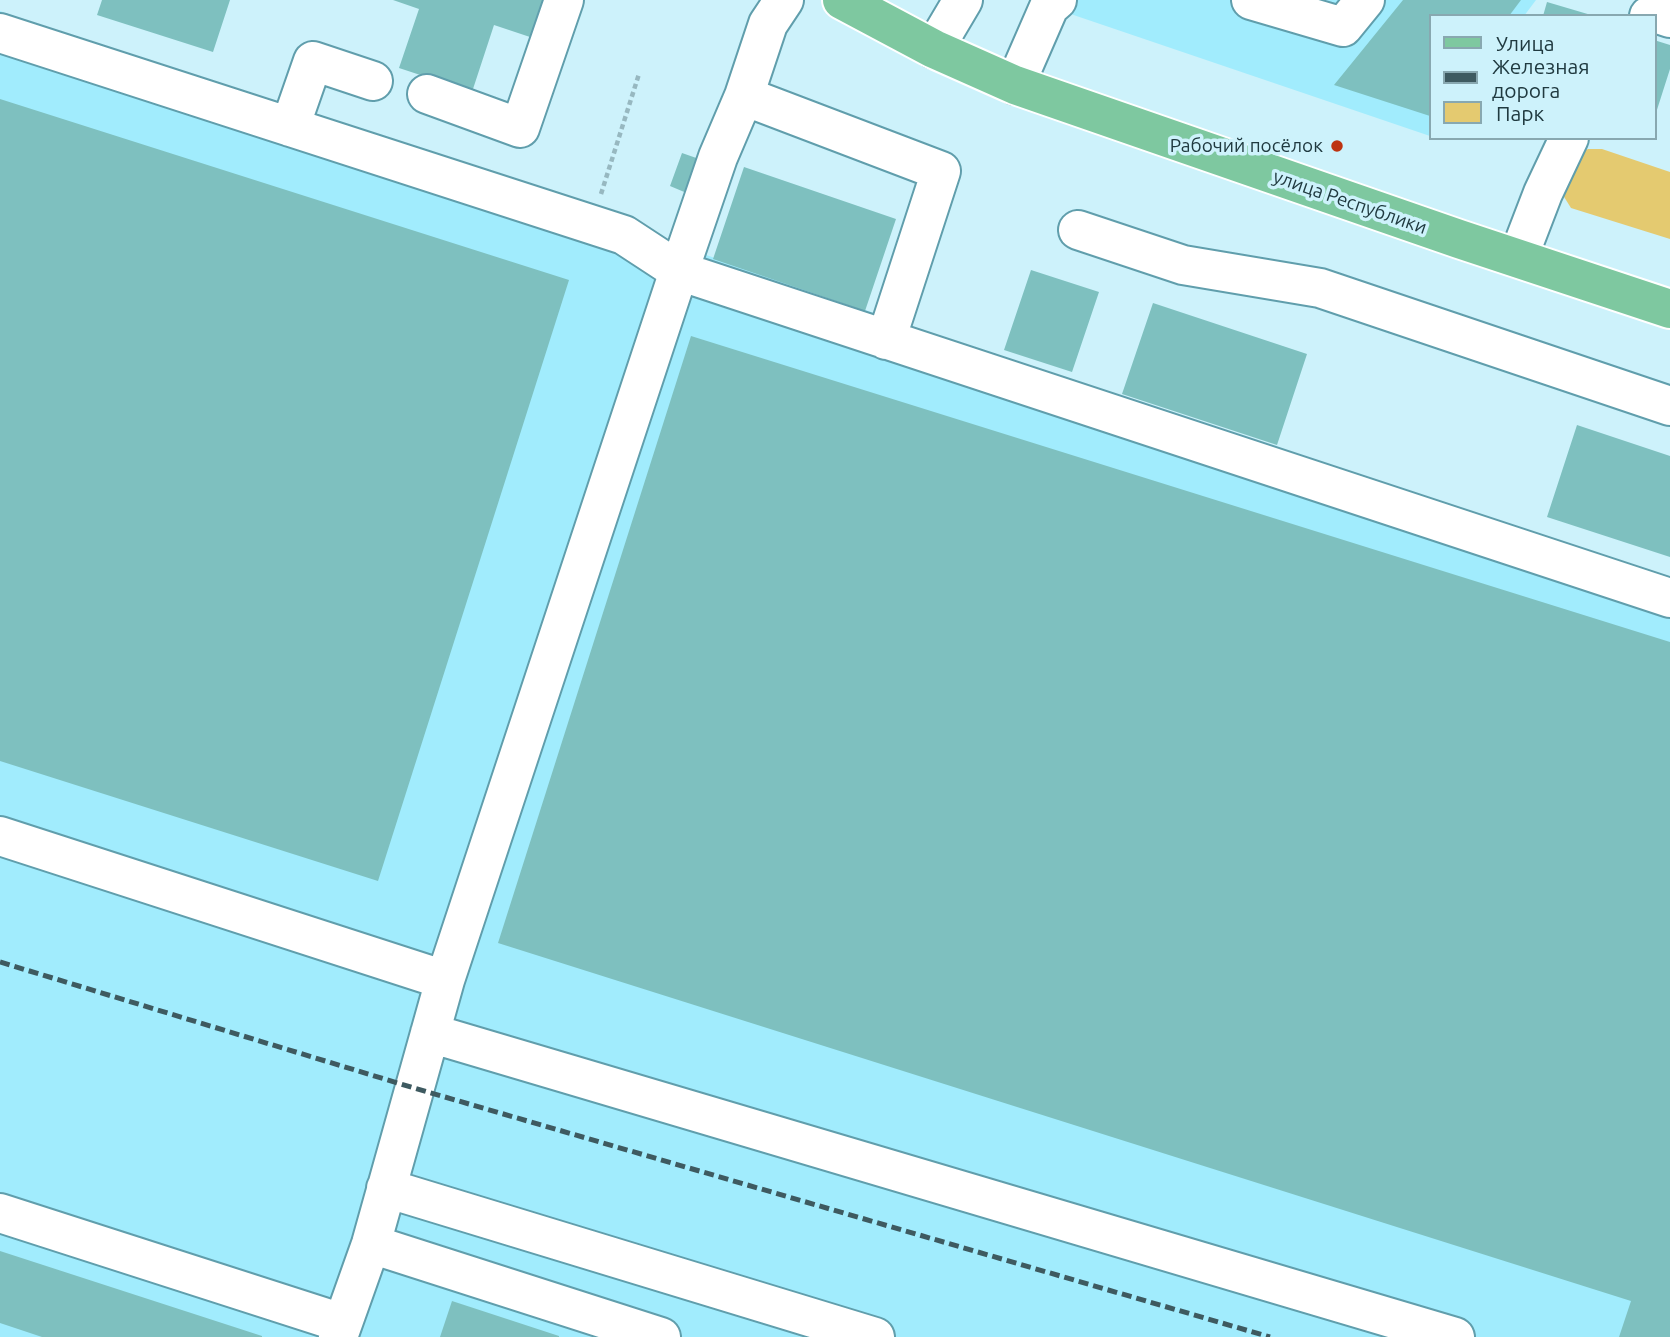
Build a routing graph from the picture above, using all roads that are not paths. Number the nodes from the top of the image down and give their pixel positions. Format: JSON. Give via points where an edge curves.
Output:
{"nodes":[{"id":1,"x":564,"y":0,"type":"edge"},
{"id":2,"x":784,"y":0,"type":"edge"},
{"id":3,"x":842,"y":0,"type":"edge"},
{"id":4,"x":963,"y":0,"type":"edge"},
{"id":5,"x":1057,"y":0,"type":"edge"},
{"id":6,"x":1251,"y":0,"type":"edge"},
{"id":7,"x":1365,"y":0,"type":"edge"},
{"id":8,"x":1653,"y":14,"type":"edge"},
{"id":9,"x":1670,"y":18,"type":"edge"},
{"id":10,"x":0,"y":33,"type":"edge"},
{"id":11,"x":934,"y":49,"type":"junction"},
{"id":12,"x":373,"y":81,"type":"dead end"},
{"id":13,"x":1015,"y":85,"type":"junction"},
{"id":14,"x":427,"y":94,"type":"dead end"},
{"id":15,"x":744,"y":96,"type":"junction"},
{"id":16,"x":290,"y":127,"type":"junction"},
{"id":17,"x":1568,"y":140,"type":"edge"},
{"id":18,"x":1078,"y":230,"type":"dead end"},
{"id":19,"x":1518,"y":258,"type":"junction"},
{"id":20,"x":679,"y":271,"type":"junction"},
{"id":21,"x":1670,"y":309,"type":"edge"},
{"id":22,"x":886,"y":340,"type":"junction"},
{"id":23,"x":1670,"y":406,"type":"edge"},
{"id":24,"x":1670,"y":598,"type":"edge"},
{"id":25,"x":0,"y":836,"type":"edge"},
{"id":26,"x":445,"y":980,"type":"junction"},
{"id":27,"x":430,"y":1032,"type":"junction"},
{"id":28,"x":386,"y":1188,"type":"junction"},
{"id":29,"x":0,"y":1213,"type":"edge"},
{"id":30,"x":371,"y":1244,"type":"junction"},
{"id":31,"x":340,"y":1330,"type":"edge"},
{"id":32,"x":661,"y":1337,"type":"edge"},
{"id":33,"x":875,"y":1337,"type":"edge"},
{"id":34,"x":1455,"y":1337,"type":"edge"}],
"edges":[{"from":1,"to":14,"type":"lane","via":[[520,128]]},
{"from":2,"to":15,"type":"lane","via":[[768,24]]},
{"from":3,"to":11,"type":"main road","name":"улица Республики"},
{"from":4,"to":11,"type":"lane"},
{"from":5,"to":13,"type":"lane","via":[[1049,7]]},
{"from":6,"to":7,"type":"lane","via":[[1343,27]]},
{"from":8,"to":9,"type":"lane"},
{"from":10,"to":16,"type":"lane"},
{"from":11,"to":13,"type":"main road","name":"улица Республики"},
{"from":12,"to":16,"type":"lane","via":[[313,61]]},
{"from":13,"to":19,"type":"main road","name":"улица Республики"},
{"from":15,"to":20,"type":"lane"},
{"from":15,"to":22,"type":"lane","via":[[941,171]]},
{"from":16,"to":20,"type":"lane","via":[[625,235]]},
{"from":17,"to":19,"type":"lane"},
{"from":18,"to":23,"type":"lane","via":[[1183,265],[1320,288]]},
{"from":19,"to":21,"type":"main road","name":"улица Республики"},
{"from":20,"to":22,"type":"lane"},
{"from":20,"to":26,"type":"lane"},
{"from":22,"to":24,"type":"lane"},
{"from":25,"to":26,"type":"lane"},
{"from":26,"to":27,"type":"lane"},
{"from":27,"to":28,"type":"lane"},
{"from":27,"to":34,"type":"lane"},
{"from":28,"to":30,"type":"lane"},
{"from":28,"to":33,"type":"lane"},
{"from":29,"to":31,"type":"lane"},
{"from":30,"to":31,"type":"lane"},
{"from":30,"to":32,"type":"lane"}]}
